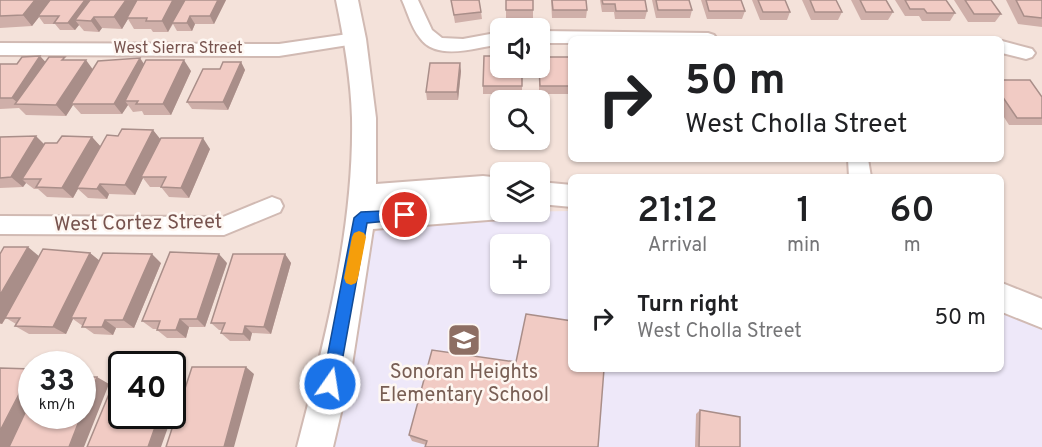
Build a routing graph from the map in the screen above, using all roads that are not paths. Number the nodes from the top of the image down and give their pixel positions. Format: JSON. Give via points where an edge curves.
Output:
{"nodes":[{"id":1,"x":347,"y":0,"type":"edge"},
{"id":2,"x":410,"y":0,"type":"edge"},
{"id":3,"x":550,"y":37,"type":"edge"},
{"id":4,"x":568,"y":37,"type":"edge"},
{"id":5,"x":355,"y":39,"type":"junction"},
{"id":6,"x":490,"y":40,"type":"edge"},
{"id":7,"x":1004,"y":48,"type":"edge"},
{"id":8,"x":0,"y":49,"type":"edge"},
{"id":9,"x":1026,"y":53,"type":"dead end"},
{"id":10,"x":490,"y":188,"type":"edge"},
{"id":11,"x":272,"y":206,"type":"dead end"},
{"id":12,"x":362,"y":207,"type":"junction"},
{"id":13,"x":490,"y":208,"type":"edge"},
{"id":14,"x":0,"y":225,"type":"edge"},
{"id":15,"x":1004,"y":298,"type":"edge"},
{"id":16,"x":1042,"y":314,"type":"edge"},
{"id":17,"x":315,"y":447,"type":"edge"}],
"edges":[{"from":1,"to":5,"type":"street"},
{"from":2,"to":6,"type":"street","via":[[428,37],[438,44]]},
{"from":3,"to":4,"type":"street"},
{"from":5,"to":8,"type":"street","name":"West Sierra Street","via":[[279,50]]},
{"from":5,"to":12,"type":"street","via":[[364,118]]},
{"from":7,"to":9,"type":"street"},
{"from":10,"to":12,"type":"street"},
{"from":11,"to":14,"type":"street","name":"West Cortez Street","via":[[224,226]]},
{"from":12,"to":13,"type":"street"},
{"from":12,"to":17,"type":"street","via":[[335,365]]},
{"from":15,"to":16,"type":"street"}]}
